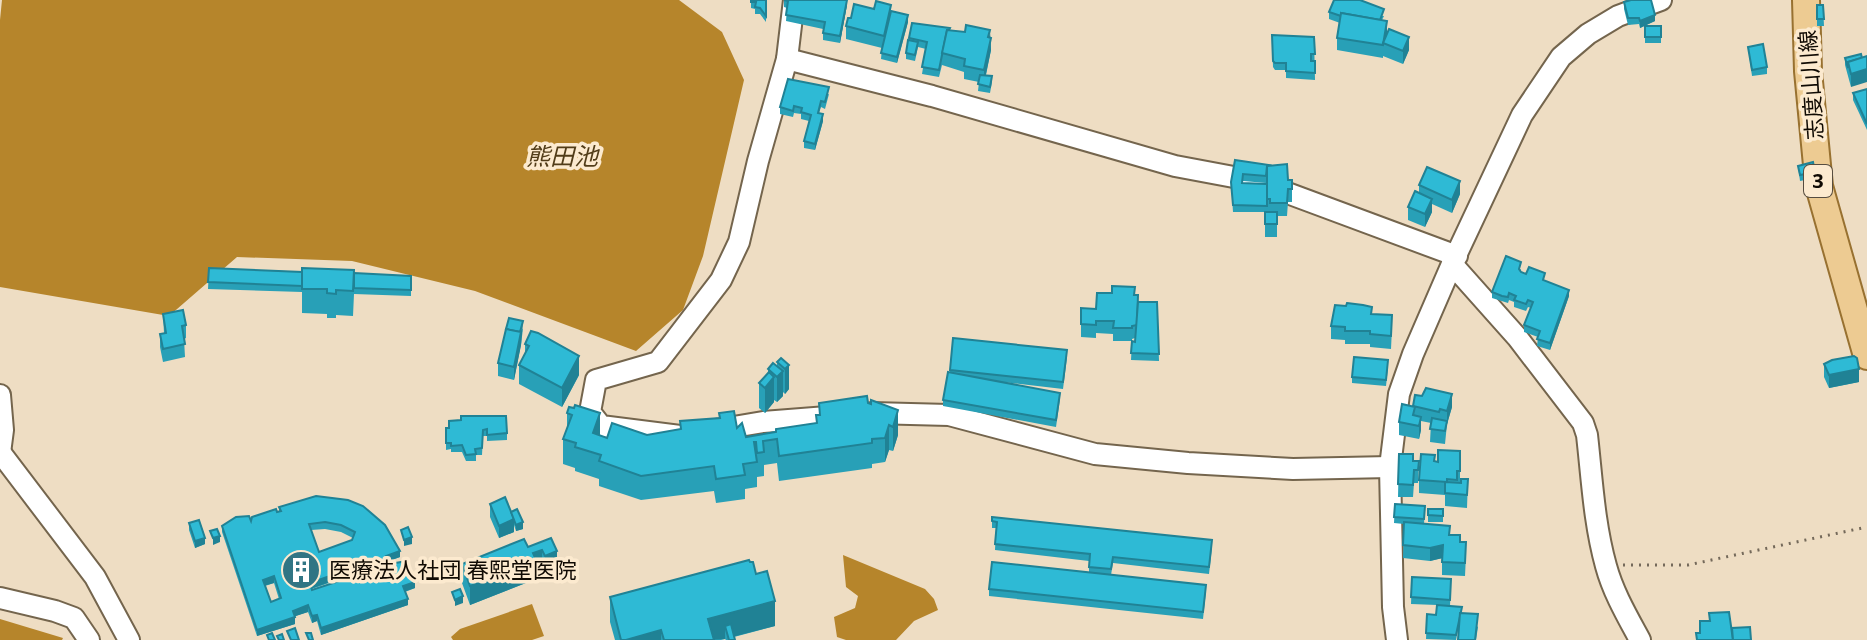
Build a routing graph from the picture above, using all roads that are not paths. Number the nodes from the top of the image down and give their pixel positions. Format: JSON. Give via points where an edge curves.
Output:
{"nodes":[{"id":1,"x":794,"y":0,"type":"edge"},
{"id":2,"x":1661,"y":0,"type":"edge"},
{"id":3,"x":1806,"y":0,"type":"edge"},
{"id":4,"x":787,"y":59,"type":"junction"},
{"id":5,"x":1454,"y":260,"type":"junction"},
{"id":6,"x":1867,"y":356,"type":"edge"},
{"id":7,"x":0,"y":395,"type":"edge"},
{"id":8,"x":0,"y":452,"type":"edge"},
{"id":9,"x":1390,"y":467,"type":"junction"},
{"id":10,"x":0,"y":598,"type":"edge"},
{"id":11,"x":89,"y":640,"type":"edge"},
{"id":12,"x":129,"y":640,"type":"edge"},
{"id":13,"x":1397,"y":640,"type":"edge"},
{"id":14,"x":1640,"y":640,"type":"edge"}],
"edges":[{"from":1,"to":4,"type":"street"},
{"from":2,"to":5,"type":"street","via":[[1618,16],[1561,57],[1522,115]]},
{"from":3,"to":6,"type":"main road","name":"志度山川線","number":"3","via":[[1819,186]]},
{"from":4,"to":5,"type":"street","via":[[1175,166],[1255,181]]},
{"from":4,"to":9,"type":"street","via":[[739,242],[721,280],[658,362],[596,380],[590,412],[601,426],[680,436],[887,411],[949,415],[1095,454],[1293,469]]},
{"from":5,"to":9,"type":"street","via":[[1399,394]]},
{"from":5,"to":14,"type":"street","via":[[1583,423],[1606,567]]},
{"from":7,"to":8,"type":"street"},
{"from":8,"to":12,"type":"street","via":[[95,577]]},
{"from":9,"to":13,"type":"street"},
{"from":10,"to":11,"type":"street","via":[[74,618]]}]}
